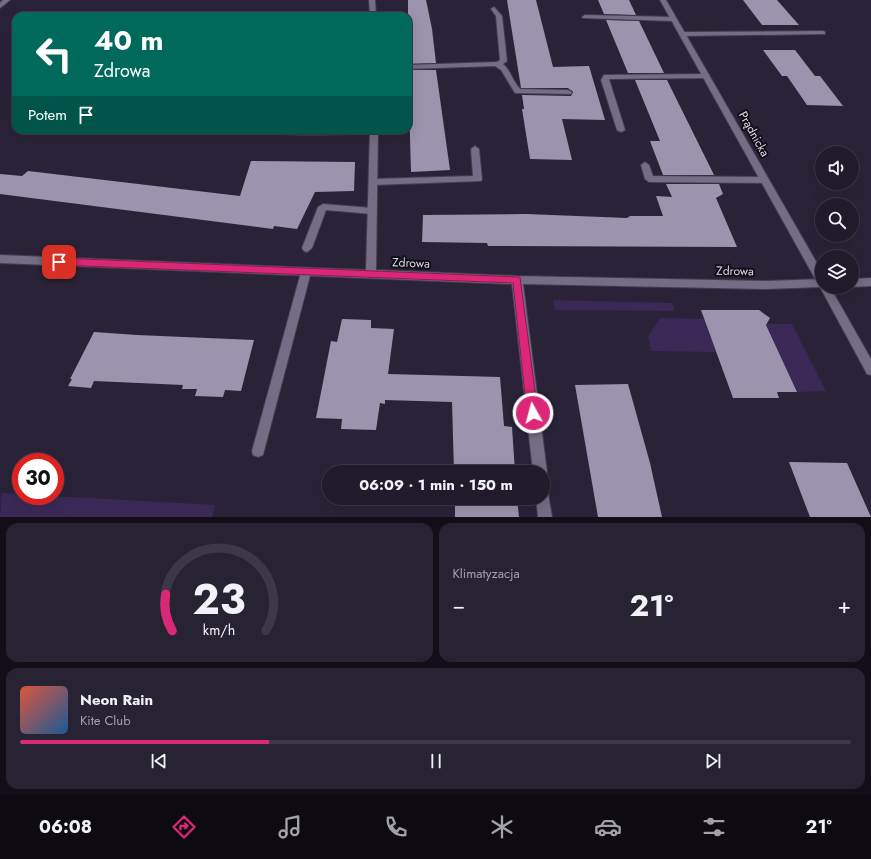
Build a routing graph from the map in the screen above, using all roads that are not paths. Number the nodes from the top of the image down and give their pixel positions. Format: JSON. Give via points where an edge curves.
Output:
{"nodes":[{"id":1,"x":7,"y":0,"type":"edge"},
{"id":2,"x":372,"y":0,"type":"edge"},
{"id":3,"x":663,"y":0,"type":"edge"},
{"id":4,"x":0,"y":6,"type":"edge"},
{"id":5,"x":494,"y":9,"type":"dead end"},
{"id":6,"x":373,"y":12,"type":"edge"},
{"id":7,"x":585,"y":17,"type":"dead end"},
{"id":8,"x":673,"y":19,"type":"junction"},
{"id":9,"x":823,"y":33,"type":"dead end"},
{"id":10,"x":682,"y":34,"type":"junction"},
{"id":11,"x":496,"y":64,"type":"junction"},
{"id":12,"x":449,"y":66,"type":"junction"},
{"id":13,"x":412,"y":67,"type":"edge"},
{"id":14,"x":454,"y":74,"type":"dead end"},
{"id":15,"x":706,"y":76,"type":"junction"},
{"id":16,"x":568,"y":92,"type":"dead end"},
{"id":17,"x":621,"y":130,"type":"dead end"},
{"id":18,"x":374,"y":134,"type":"edge"},
{"id":19,"x":475,"y":149,"type":"dead end"},
{"id":20,"x":645,"y":166,"type":"dead end"},
{"id":21,"x":764,"y":180,"type":"junction"},
{"id":22,"x":373,"y":182,"type":"junction"},
{"id":23,"x":372,"y":211,"type":"junction"},
{"id":24,"x":307,"y":248,"type":"dead end"},
{"id":25,"x":0,"y":259,"type":"edge"},
{"id":26,"x":815,"y":270,"type":"edge"},
{"id":27,"x":306,"y":272,"type":"junction"},
{"id":28,"x":371,"y":274,"type":"junction"},
{"id":29,"x":517,"y":280,"type":"junction"},
{"id":30,"x":815,"y":282,"type":"edge"},
{"id":31,"x":871,"y":282,"type":"edge"},
{"id":32,"x":859,"y":283,"type":"edge"},
{"id":33,"x":829,"y":294,"type":"edge"},
{"id":34,"x":871,"y":370,"type":"edge"},
{"id":35,"x":258,"y":451,"type":"dead end"},
{"id":36,"x":539,"y":465,"type":"edge"},
{"id":37,"x":544,"y":505,"type":"edge"},
{"id":38,"x":545,"y":517,"type":"edge"}],
"edges":[{"from":1,"to":4,"type":"street"},
{"from":2,"to":6,"type":"street"},
{"from":3,"to":8,"type":"street","name":"Prądnicka"},
{"from":5,"to":11,"type":"street","via":[[499,16],[505,59]]},
{"from":7,"to":8,"type":"street"},
{"from":8,"to":10,"type":"street","name":"Prądnicka"},
{"from":9,"to":10,"type":"street"},
{"from":10,"to":15,"type":"street","name":"Prądnicka"},
{"from":11,"to":12,"type":"street"},
{"from":11,"to":16,"type":"street","via":[[504,68],[513,86],[518,90]]},
{"from":12,"to":13,"type":"street"},
{"from":12,"to":14,"type":"street"},
{"from":15,"to":17,"type":"street","via":[[608,77],[605,80]]},
{"from":15,"to":21,"type":"street","name":"Prądnicka"},
{"from":18,"to":22,"type":"street"},
{"from":19,"to":22,"type":"street","via":[[478,179]]},
{"from":20,"to":21,"type":"street","via":[[649,179]]},
{"from":21,"to":26,"type":"street","name":"Prądnicka"},
{"from":22,"to":23,"type":"street"},
{"from":23,"to":24,"type":"street","via":[[323,207]]},
{"from":23,"to":28,"type":"street"},
{"from":25,"to":27,"type":"street","name":"Zdrowa"},
{"from":27,"to":28,"type":"street","name":"Zdrowa"},
{"from":27,"to":35,"type":"street"},
{"from":28,"to":29,"type":"street","name":"Zdrowa"},
{"from":29,"to":30,"type":"street","name":"Zdrowa","via":[[767,284]]},
{"from":29,"to":36,"type":"street"},
{"from":31,"to":32,"type":"street"},
{"from":33,"to":34,"type":"street"},
{"from":37,"to":38,"type":"street"}]}
